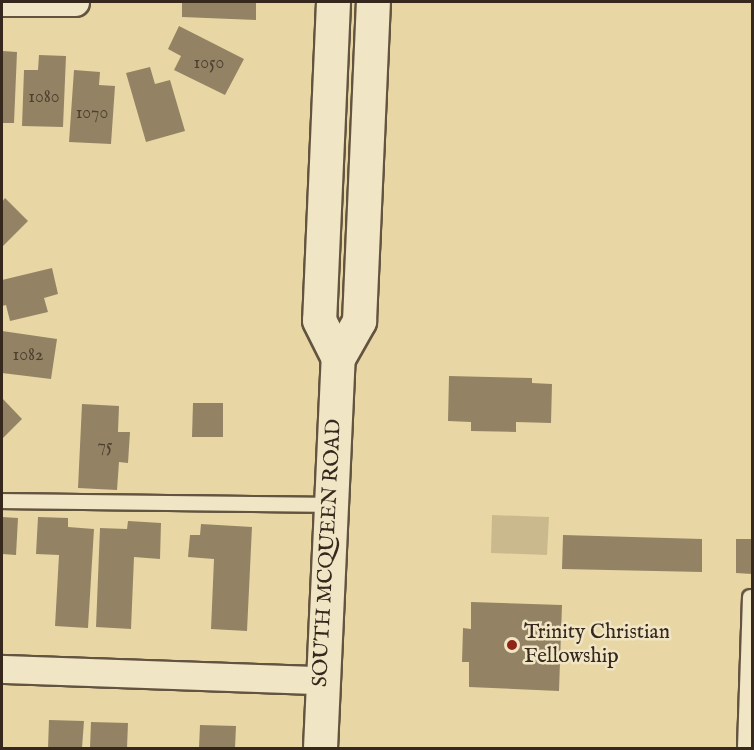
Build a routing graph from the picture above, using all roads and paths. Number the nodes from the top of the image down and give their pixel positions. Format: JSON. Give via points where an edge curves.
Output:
{"nodes":[{"id":1,"x":2,"y":2,"type":"edge"},
{"id":2,"x":75,"y":2,"type":"edge"},
{"id":3,"x":333,"y":2,"type":"edge"},
{"id":4,"x":373,"y":2,"type":"edge"},
{"id":5,"x":338,"y":358,"type":"junction"},
{"id":6,"x":2,"y":501,"type":"edge"},
{"id":7,"x":330,"y":505,"type":"junction"},
{"id":8,"x":750,"y":597,"type":"dead end"},
{"id":9,"x":2,"y":669,"type":"edge"},
{"id":10,"x":322,"y":680,"type":"junction"},
{"id":11,"x":320,"y":748,"type":"edge"},
{"id":12,"x":746,"y":748,"type":"edge"}],
"edges":[{"from":1,"to":2,"type":"street"},
{"from":3,"to":5,"type":"main road","name":"SOUTH MCQUEEN ROAD","via":[[319,320]]},
{"from":4,"to":5,"type":"main road","name":"SOUTH MCQUEEN ROAD","via":[[359,321]]},
{"from":5,"to":7,"type":"main road","name":"SOUTH MCQUEEN ROAD"},
{"from":6,"to":7,"type":"lane"},
{"from":7,"to":10,"type":"main road","name":"SOUTH MCQUEEN ROAD"},
{"from":8,"to":12,"type":"lane"},
{"from":9,"to":10,"type":"street"},
{"from":10,"to":11,"type":"main road","name":"SOUTH MCQUEEN ROAD"}]}
